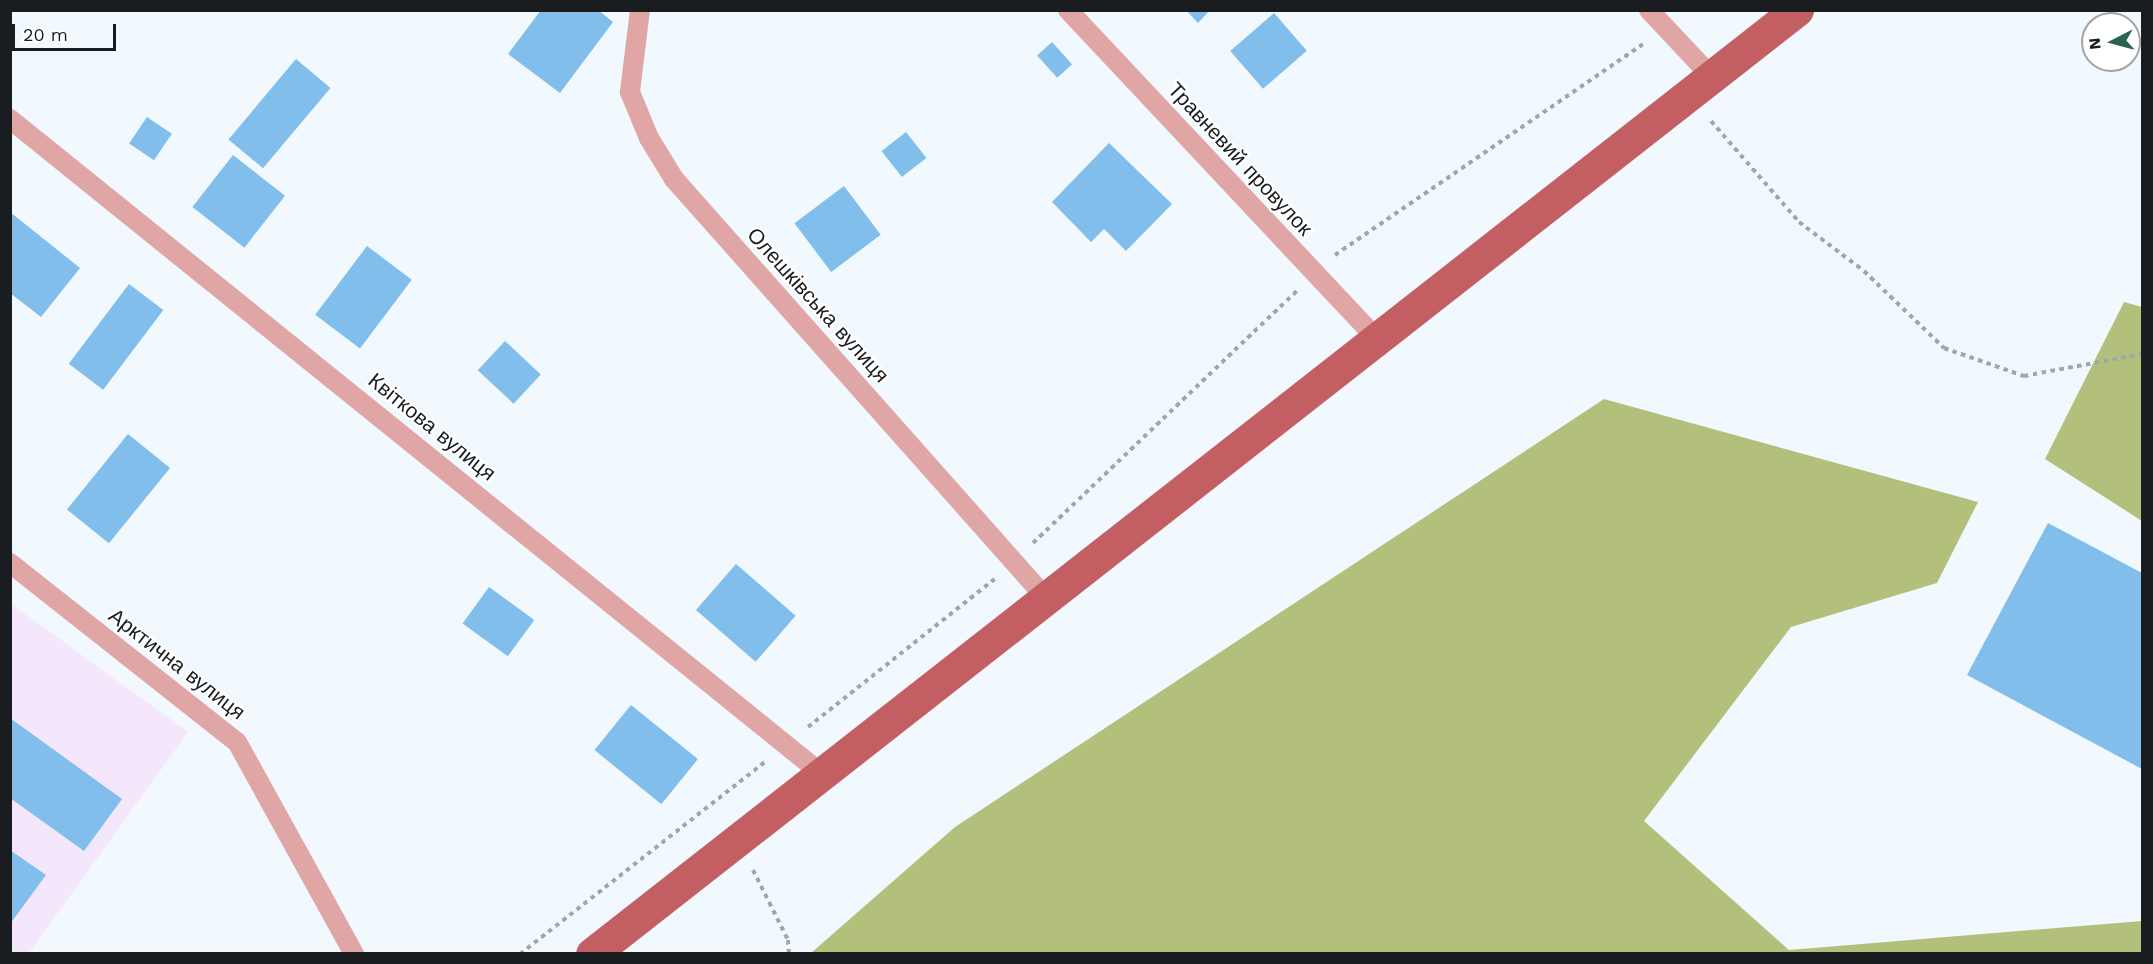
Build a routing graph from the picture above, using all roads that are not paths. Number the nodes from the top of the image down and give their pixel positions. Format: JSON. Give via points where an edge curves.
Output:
{"nodes":[{"id":1,"x":640,"y":10,"type":"edge"},
{"id":2,"x":1068,"y":10,"type":"edge"},
{"id":3,"x":1649,"y":10,"type":"edge"},
{"id":4,"x":1797,"y":10,"type":"edge"},
{"id":5,"x":1700,"y":86,"type":"junction"},
{"id":6,"x":10,"y":119,"type":"edge"},
{"id":7,"x":1377,"y":339,"type":"junction"},
{"id":8,"x":10,"y":563,"type":"edge"},
{"id":9,"x":1046,"y":598,"type":"junction"},
{"id":10,"x":822,"y":774,"type":"junction"},
{"id":11,"x":354,"y":954,"type":"edge"},
{"id":12,"x":592,"y":954,"type":"edge"}],
"edges":[{"from":1,"to":9,"type":"lane","name":"Олешківська вулиця","via":[[630,92],[649,138],[674,179]]},
{"from":2,"to":7,"type":"lane","name":"Травневий провулок"},
{"from":3,"to":5,"type":"lane","via":[[1665,27]]},
{"from":4,"to":5,"type":"main road"},
{"from":5,"to":7,"type":"main road"},
{"from":6,"to":10,"type":"lane","name":"Квіткова вулиця"},
{"from":7,"to":9,"type":"main road"},
{"from":8,"to":11,"type":"lane","name":"Арктична вулиця","via":[[237,742]]},
{"from":9,"to":10,"type":"main road"},
{"from":10,"to":12,"type":"main road"}]}
